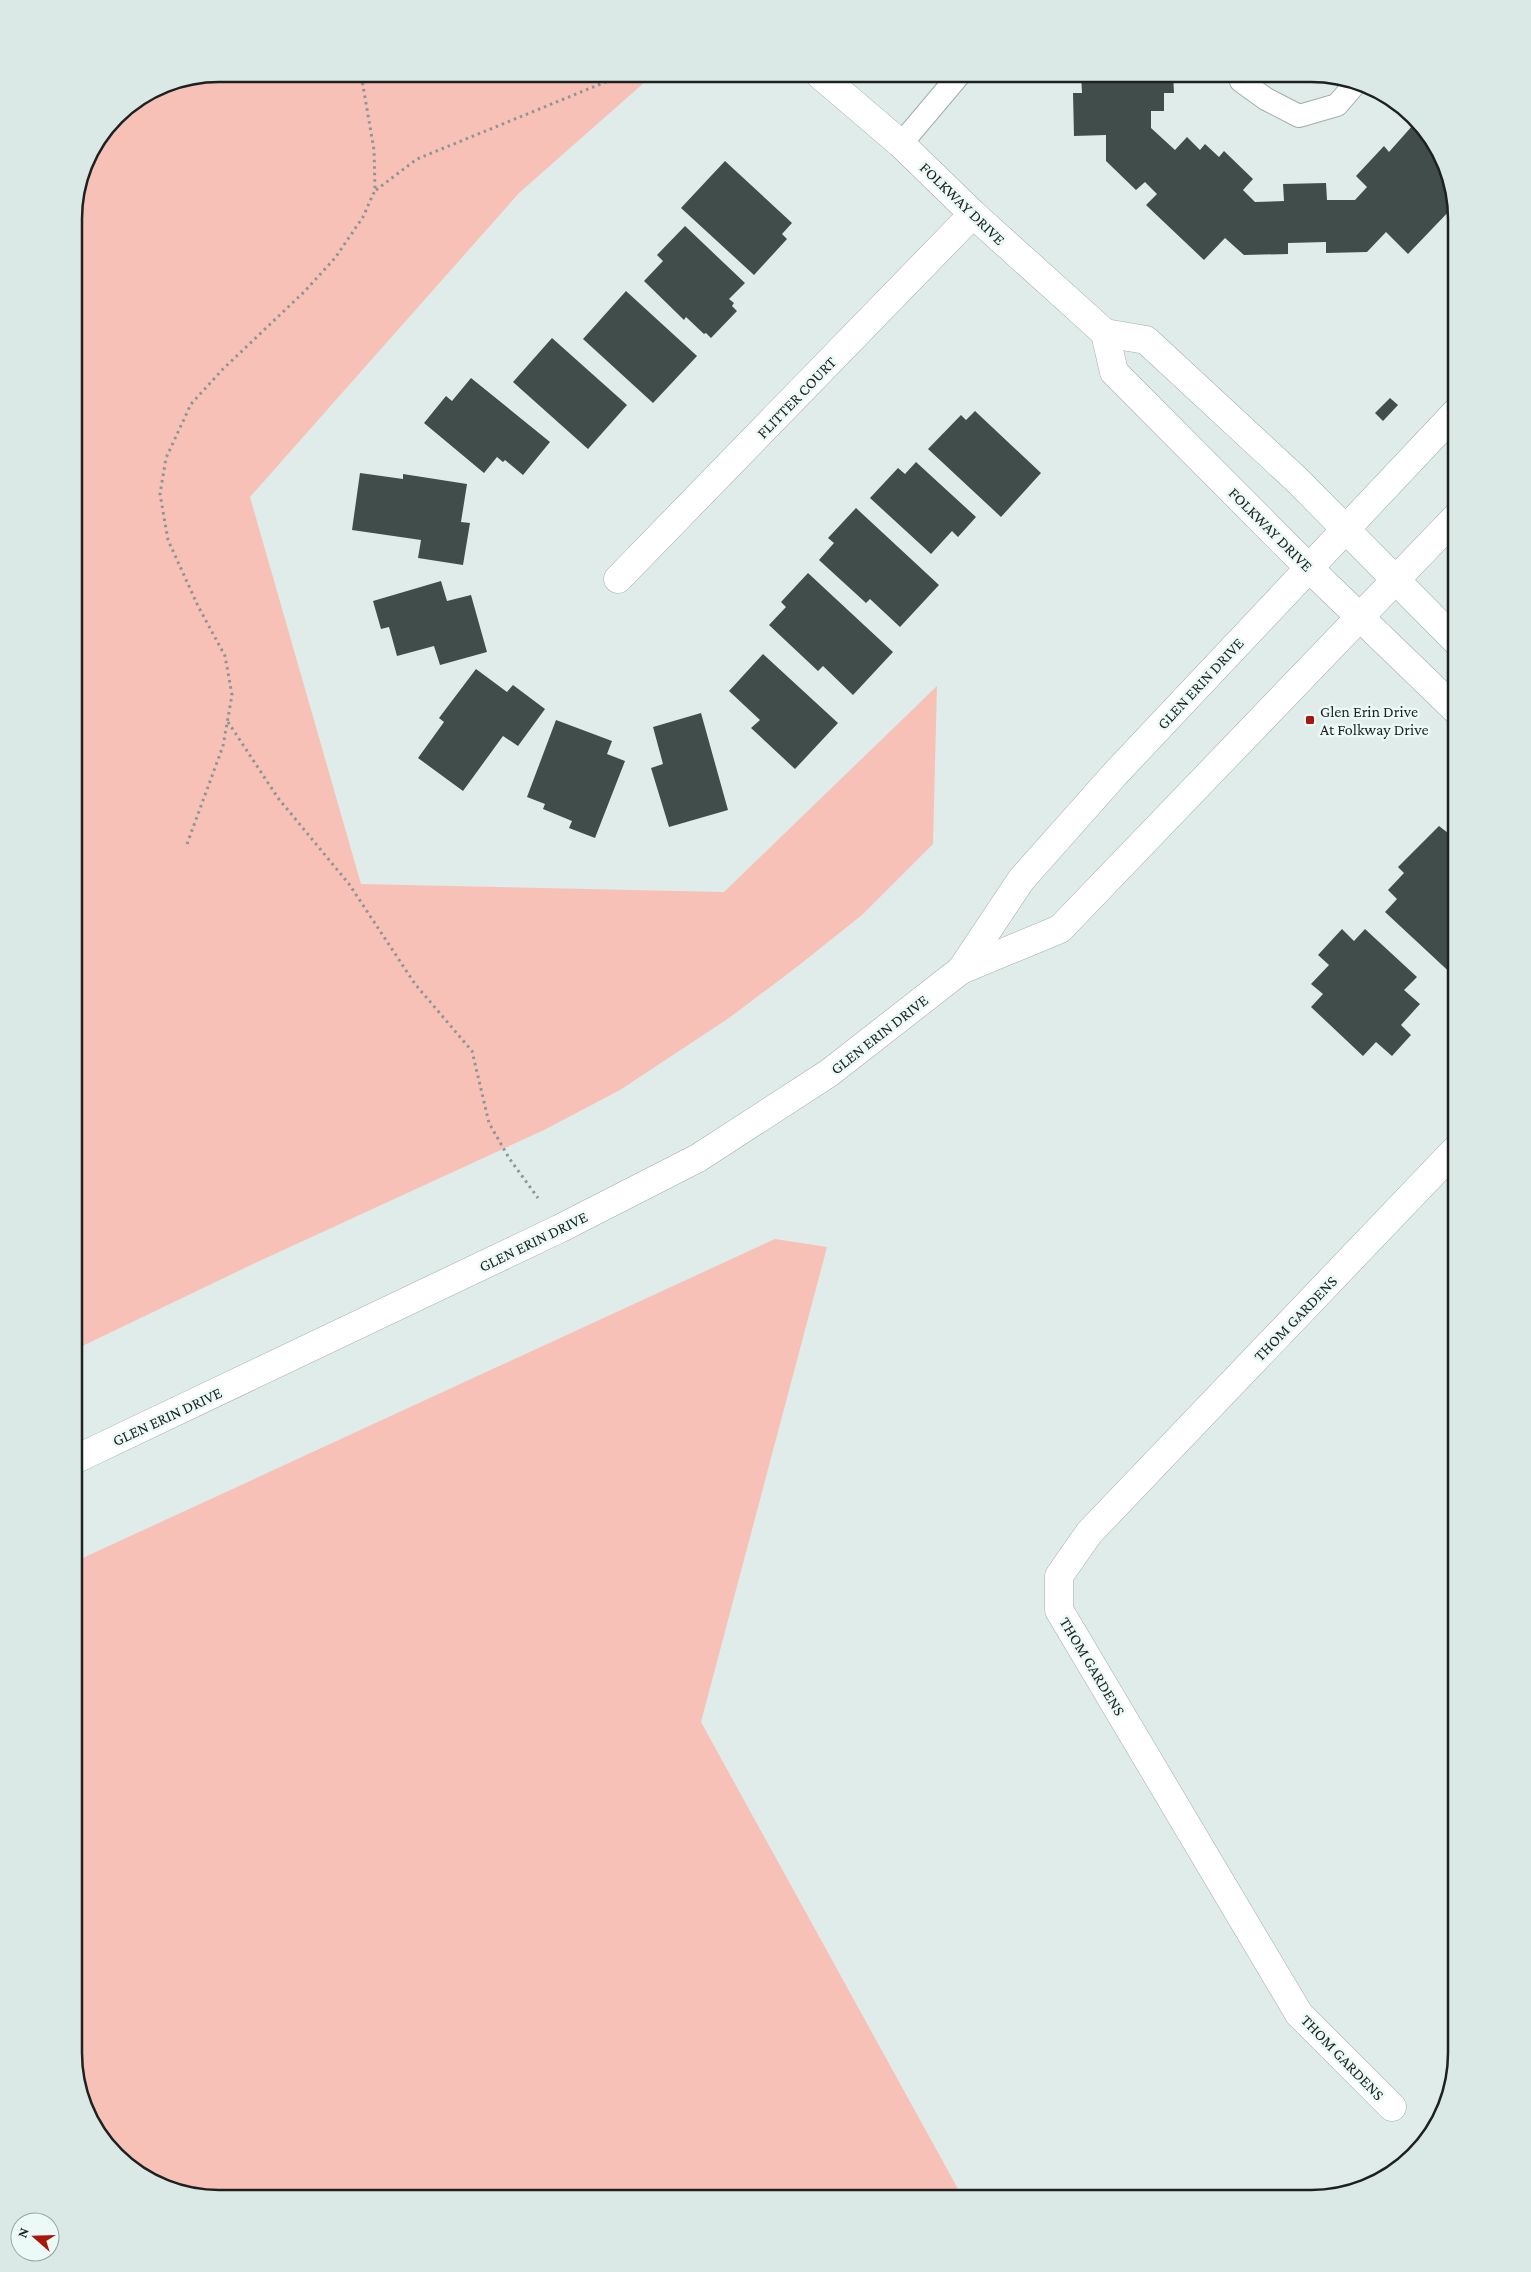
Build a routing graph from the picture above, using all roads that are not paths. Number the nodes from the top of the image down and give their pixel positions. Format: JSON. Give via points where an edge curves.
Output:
{"nodes":[{"id":1,"x":830,"y":83,"type":"edge"},
{"id":2,"x":952,"y":83,"type":"edge"},
{"id":3,"x":1244,"y":83,"type":"edge"},
{"id":4,"x":1351,"y":88,"type":"edge"},
{"id":5,"x":901,"y":144,"type":"junction"},
{"id":6,"x":973,"y":214,"type":"junction"},
{"id":7,"x":1105,"y":334,"type":"junction"},
{"id":8,"x":1448,"y":421,"type":"edge"},
{"id":9,"x":1448,"y":526,"type":"edge"},
{"id":10,"x":1345,"y":530,"type":"junction"},
{"id":11,"x":1309,"y":568,"type":"junction"},
{"id":12,"x":618,"y":579,"type":"dead end"},
{"id":13,"x":1396,"y":581,"type":"junction"},
{"id":14,"x":1361,"y":618,"type":"junction"},
{"id":15,"x":1448,"y":633,"type":"edge"},
{"id":16,"x":1448,"y":702,"type":"edge"},
{"id":17,"x":961,"y":970,"type":"junction"},
{"id":18,"x":1448,"y":1157,"type":"edge"},
{"id":19,"x":82,"y":1456,"type":"edge"},
{"id":20,"x":1392,"y":2107,"type":"dead end"}],
"edges":[{"from":1,"to":5,"type":"street","name":"FOLKWAY DRIVE"},
{"from":2,"to":5,"type":"lane"},
{"from":3,"to":4,"type":"lane","via":[[1299,116],[1337,105]]},
{"from":5,"to":6,"type":"street","name":"FOLKWAY DRIVE"},
{"from":6,"to":7,"type":"street","name":"FOLKWAY DRIVE"},
{"from":6,"to":12,"type":"street","name":"FLITTER COURT"},
{"from":7,"to":10,"type":"street","via":[[1146,340],[1297,480]]},
{"from":7,"to":11,"type":"street","name":"FOLKWAY DRIVE","via":[[1114,372]]},
{"from":8,"to":10,"type":"street","name":"GLEN ERIN DRIVE"},
{"from":9,"to":13,"type":"street","name":"GLEN ERIN DRIVE"},
{"from":10,"to":11,"type":"street","name":"GLEN ERIN DRIVE"},
{"from":10,"to":13,"type":"street"},
{"from":11,"to":14,"type":"street","name":"FOLKWAY DRIVE"},
{"from":11,"to":17,"type":"street","name":"GLEN ERIN DRIVE","via":[[1115,774],[1021,880]]},
{"from":13,"to":14,"type":"street","name":"GLEN ERIN DRIVE"},
{"from":13,"to":15,"type":"street"},
{"from":14,"to":16,"type":"street","name":"FOLKWAY DRIVE"},
{"from":14,"to":17,"type":"street","name":"GLEN ERIN DRIVE","via":[[1060,929]]},
{"from":17,"to":19,"type":"street","name":"GLEN ERIN DRIVE","via":[[829,1074],[698,1158],[559,1229]]},
{"from":18,"to":20,"type":"street","name":"THOM GARDENS","via":[[1089,1533],[1059,1576],[1060,1610],[1300,2014]]}]}
